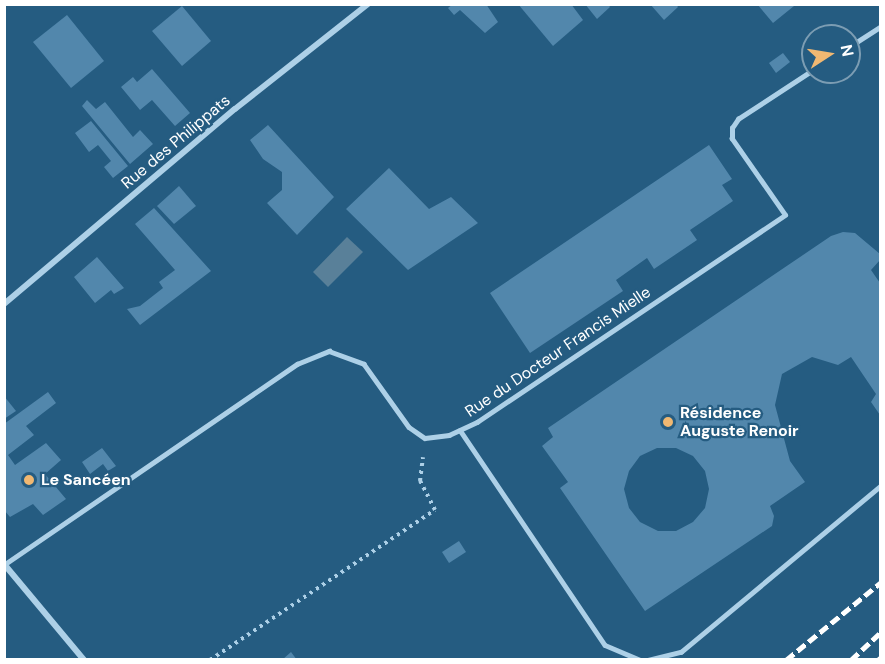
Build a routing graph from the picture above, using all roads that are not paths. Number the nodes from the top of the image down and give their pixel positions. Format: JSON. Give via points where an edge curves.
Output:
{"nodes":[{"id":1,"x":368,"y":4,"type":"edge"},
{"id":2,"x":880,"y":27,"type":"edge"},
{"id":3,"x":861,"y":39,"type":"edge"},
{"id":4,"x":801,"y":78,"type":"edge"},
{"id":5,"x":4,"y":304,"type":"edge"},
{"id":6,"x":460,"y":430,"type":"junction"},
{"id":7,"x":880,"y":486,"type":"edge"},
{"id":8,"x":4,"y":564,"type":"edge"},
{"id":9,"x":84,"y":660,"type":"edge"},
{"id":10,"x":640,"y":660,"type":"edge"},
{"id":11,"x":648,"y":660,"type":"edge"}],
"edges":[{"from":1,"to":5,"type":"street","name":"Rue des Philippats"},
{"from":2,"to":3,"type":"lane"},
{"from":4,"to":6,"type":"lane","name":"Rue du Docteur Francis Mielle","via":[[738,119],[732,128],[732,139],[785,215]]},
{"from":6,"to":8,"type":"lane","name":"Rue du Docteur Francis Mielle","via":[[425,438],[408,427],[364,364],[329,351],[297,364]]},
{"from":6,"to":10,"type":"lane","via":[[605,645]]},
{"from":7,"to":11,"type":"lane","via":[[681,651]]},
{"from":8,"to":9,"type":"street"}]}
